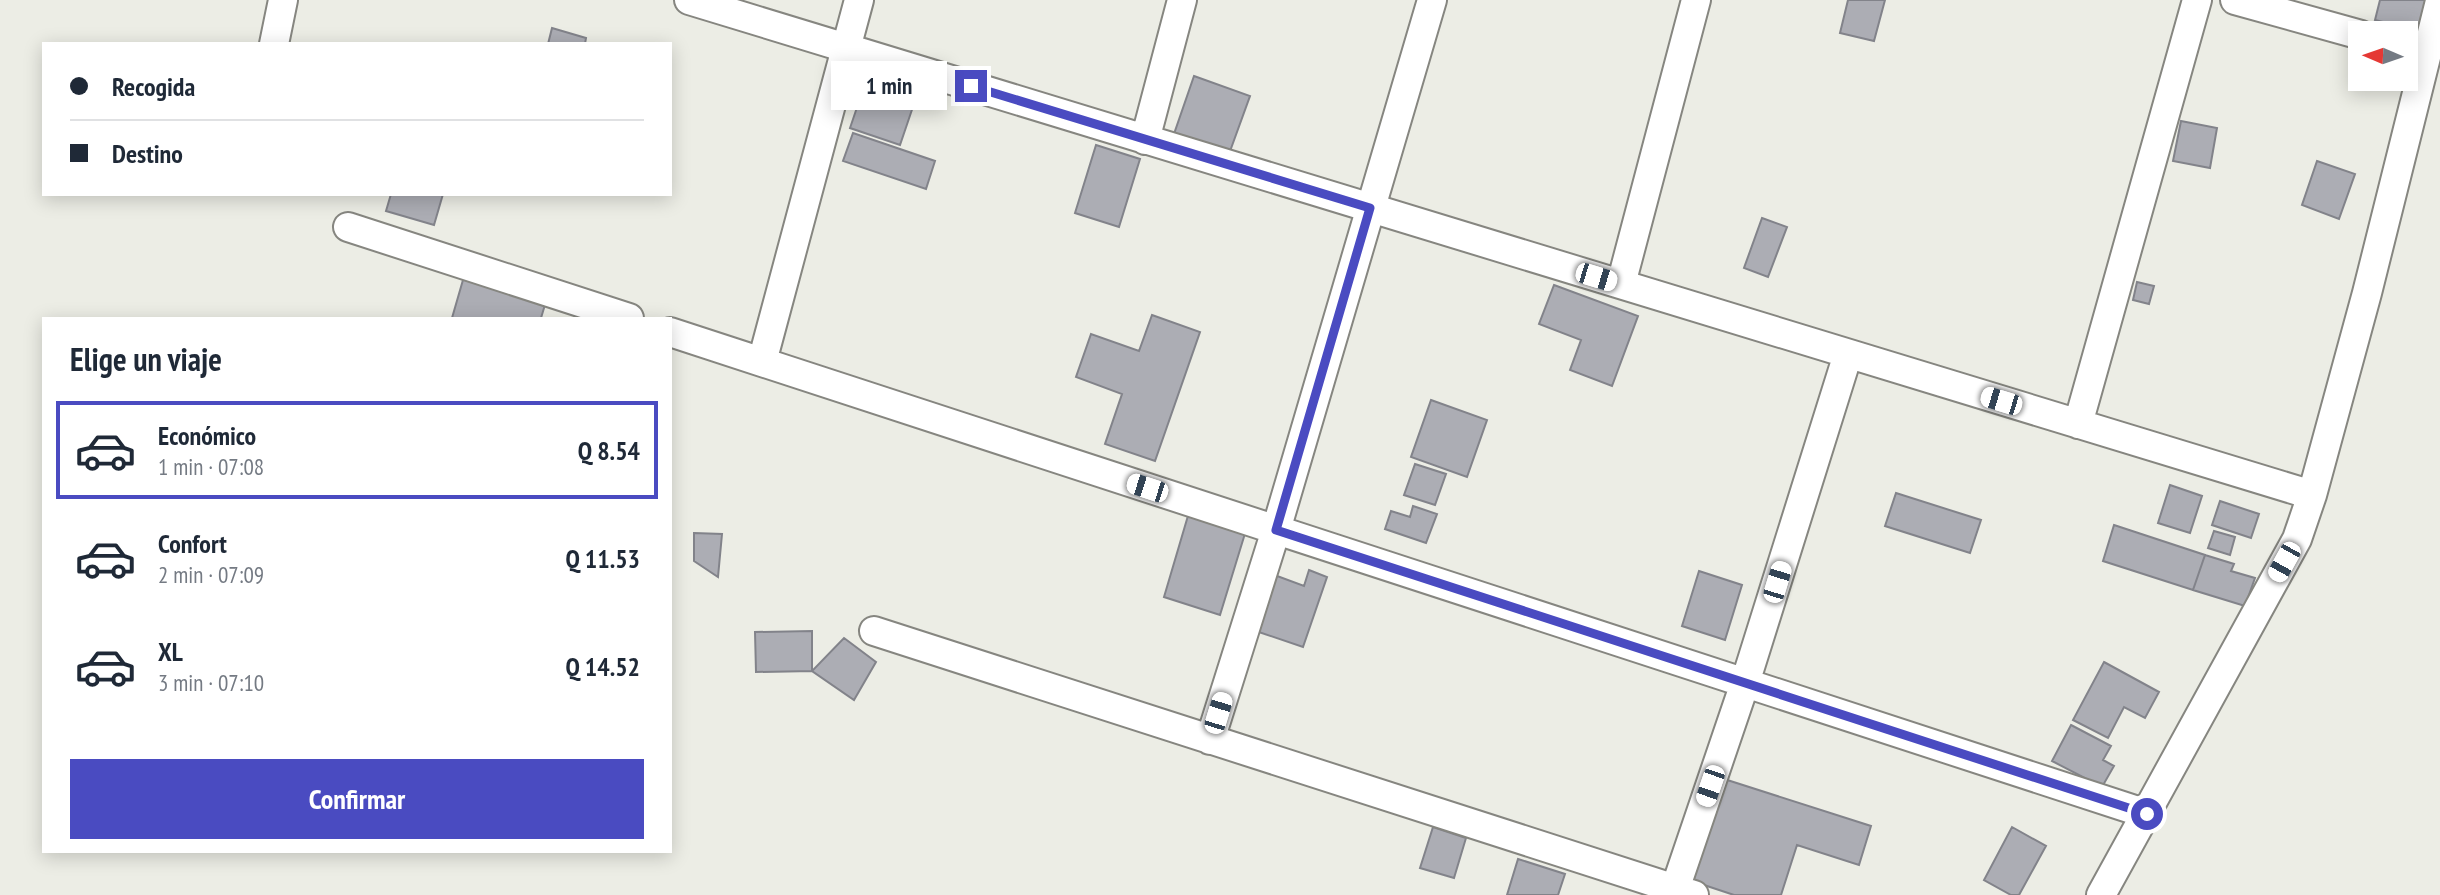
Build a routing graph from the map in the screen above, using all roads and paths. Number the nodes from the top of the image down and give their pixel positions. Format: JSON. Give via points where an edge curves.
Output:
{"nodes":[{"id":1,"x":283,"y":0,"type":"edge"},
{"id":2,"x":688,"y":0,"type":"edge"},
{"id":3,"x":859,"y":0,"type":"edge"},
{"id":4,"x":1182,"y":0,"type":"edge"},
{"id":5,"x":1432,"y":0,"type":"edge"},
{"id":6,"x":1696,"y":0,"type":"edge"},
{"id":7,"x":2197,"y":0,"type":"edge"},
{"id":8,"x":2235,"y":0,"type":"edge"},
{"id":9,"x":2440,"y":1,"type":"edge"},
{"id":10,"x":2348,"y":31,"type":"edge"},
{"id":11,"x":274,"y":42,"type":"edge"},
{"id":12,"x":846,"y":48,"type":"junction"},
{"id":13,"x":2418,"y":49,"type":"edge"},
{"id":14,"x":2408,"y":91,"type":"edge"},
{"id":15,"x":1145,"y":140,"type":"junction"},
{"id":16,"x":1370,"y":208,"type":"junction"},
{"id":17,"x":348,"y":227,"type":"dead end"},
{"id":18,"x":1621,"y":284,"type":"junction"},
{"id":19,"x":626,"y":317,"type":"edge"},
{"id":20,"x":672,"y":333,"type":"edge"},
{"id":21,"x":1849,"y":354,"type":"junction"},
{"id":22,"x":762,"y":362,"type":"junction"},
{"id":23,"x":2078,"y":424,"type":"junction"},
{"id":24,"x":2312,"y":495,"type":"junction"},
{"id":25,"x":1276,"y":530,"type":"junction"},
{"id":26,"x":874,"y":631,"type":"dead end"},
{"id":27,"x":1745,"y":683,"type":"junction"},
{"id":28,"x":1210,"y":740,"type":"junction"},
{"id":29,"x":2147,"y":814,"type":"junction"},
{"id":30,"x":1681,"y":893,"type":"edge"},
{"id":31,"x":2101,"y":895,"type":"edge"}],
"edges":[{"from":1,"to":11,"type":"street"},
{"from":2,"to":12,"type":"street"},
{"from":3,"to":12,"type":"street"},
{"from":4,"to":15,"type":"street"},
{"from":5,"to":16,"type":"street"},
{"from":6,"to":18,"type":"street"},
{"from":7,"to":23,"type":"street"},
{"from":8,"to":10,"type":"street"},
{"from":9,"to":13,"type":"street"},
{"from":12,"to":15,"type":"street"},
{"from":12,"to":22,"type":"street"},
{"from":14,"to":24,"type":"street"},
{"from":15,"to":16,"type":"street"},
{"from":16,"to":18,"type":"street"},
{"from":16,"to":25,"type":"street"},
{"from":17,"to":19,"type":"street"},
{"from":18,"to":21,"type":"street"},
{"from":20,"to":22,"type":"street"},
{"from":21,"to":23,"type":"street"},
{"from":21,"to":27,"type":"street"},
{"from":22,"to":25,"type":"street"},
{"from":23,"to":24,"type":"street"},
{"from":24,"to":29,"type":"street","via":[[2297,539]]},
{"from":25,"to":27,"type":"street"},
{"from":25,"to":28,"type":"street"},
{"from":26,"to":28,"type":"street"},
{"from":27,"to":29,"type":"street"},
{"from":27,"to":30,"type":"street"},
{"from":28,"to":30,"type":"street"},
{"from":29,"to":31,"type":"street"}]}
